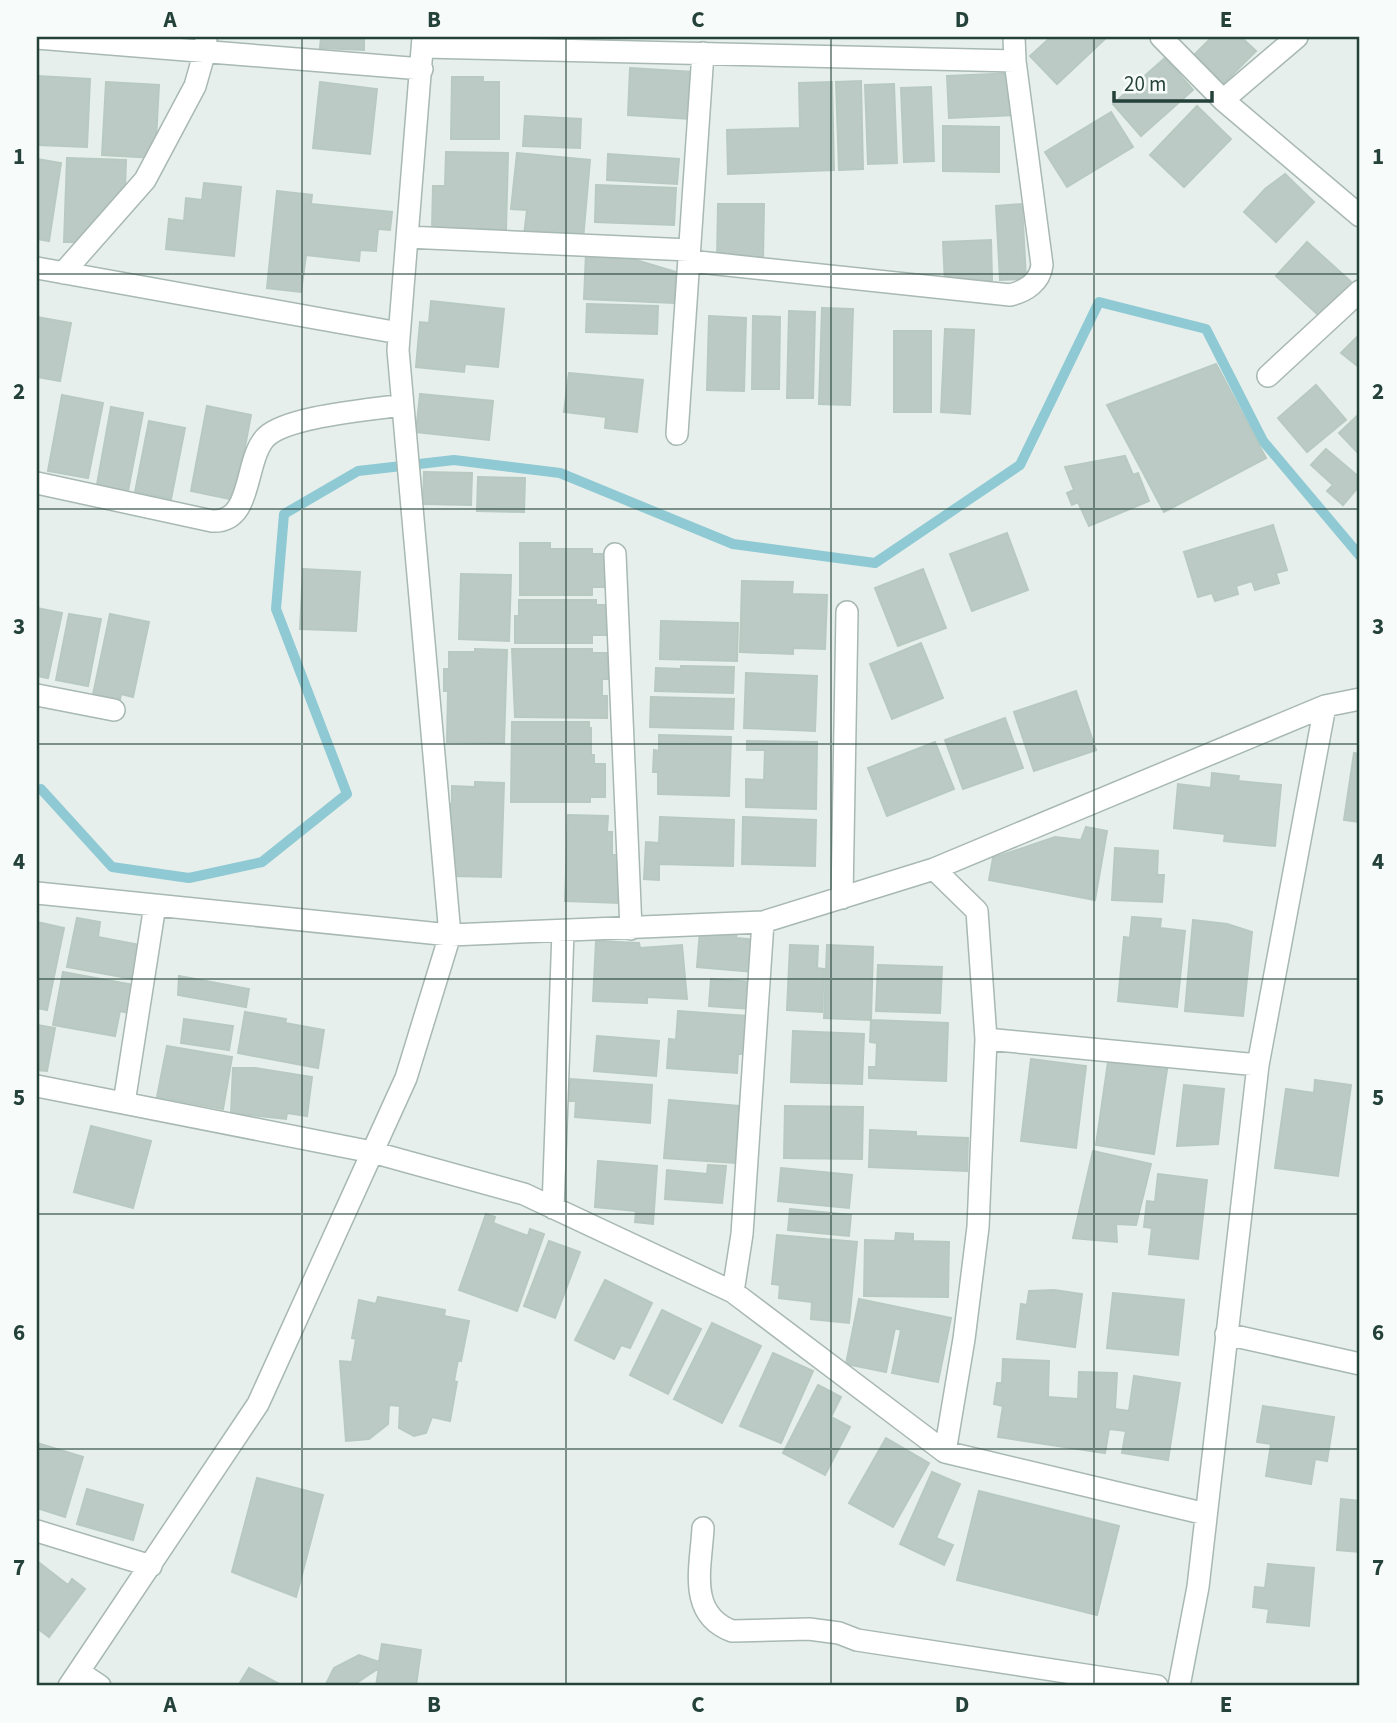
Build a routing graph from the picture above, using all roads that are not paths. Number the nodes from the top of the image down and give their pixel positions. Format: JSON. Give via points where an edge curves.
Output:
{"nodes":[{"id":1,"x":1014,"y":37,"type":"edge"},
{"id":2,"x":1161,"y":37,"type":"edge"},
{"id":3,"x":1297,"y":37,"type":"edge"},
{"id":4,"x":37,"y":38,"type":"edge"},
{"id":5,"x":83,"y":39,"type":"edge"},
{"id":6,"x":424,"y":42,"type":"edge"},
{"id":7,"x":206,"y":44,"type":"edge"},
{"id":8,"x":798,"y":46,"type":"edge"},
{"id":9,"x":703,"y":53,"type":"junction"},
{"id":10,"x":1015,"y":61,"type":"junction"},
{"id":11,"x":422,"y":69,"type":"junction"},
{"id":12,"x":1223,"y":100,"type":"junction"},
{"id":13,"x":1360,"y":216,"type":"edge"},
{"id":14,"x":407,"y":237,"type":"junction"},
{"id":15,"x":689,"y":256,"type":"junction"},
{"id":16,"x":37,"y":268,"type":"edge"},
{"id":17,"x":63,"y":273,"type":"junction"},
{"id":18,"x":1360,"y":291,"type":"edge"},
{"id":19,"x":399,"y":333,"type":"junction"},
{"id":20,"x":1268,"y":376,"type":"dead end"},
{"id":21,"x":402,"y":405,"type":"junction"},
{"id":22,"x":677,"y":434,"type":"dead end"},
{"id":23,"x":37,"y":483,"type":"edge"},
{"id":24,"x":615,"y":554,"type":"dead end"},
{"id":25,"x":847,"y":612,"type":"dead end"},
{"id":26,"x":37,"y":695,"type":"edge"},
{"id":27,"x":1360,"y":699,"type":"edge"},
{"id":28,"x":1325,"y":706,"type":"junction"},
{"id":29,"x":114,"y":709,"type":"dead end"},
{"id":30,"x":933,"y":869,"type":"junction"},
{"id":31,"x":37,"y":893,"type":"edge"},
{"id":32,"x":842,"y":898,"type":"junction"},
{"id":33,"x":155,"y":905,"type":"junction"},
{"id":34,"x":763,"y":922,"type":"junction"},
{"id":35,"x":631,"y":929,"type":"junction"},
{"id":36,"x":563,"y":932,"type":"junction"},
{"id":37,"x":450,"y":935,"type":"junction"},
{"id":38,"x":985,"y":1039,"type":"junction"},
{"id":39,"x":1258,"y":1065,"type":"junction"},
{"id":40,"x":37,"y":1086,"type":"edge"},
{"id":41,"x":124,"y":1103,"type":"junction"},
{"id":42,"x":372,"y":1152,"type":"junction"},
{"id":43,"x":553,"y":1208,"type":"junction"},
{"id":44,"x":733,"y":1292,"type":"junction"},
{"id":45,"x":1226,"y":1334,"type":"junction"},
{"id":46,"x":1360,"y":1364,"type":"edge"},
{"id":47,"x":945,"y":1452,"type":"junction"},
{"id":48,"x":1206,"y":1514,"type":"junction"},
{"id":49,"x":703,"y":1528,"type":"dead end"},
{"id":50,"x":37,"y":1531,"type":"edge"},
{"id":51,"x":150,"y":1566,"type":"junction"},
{"id":52,"x":74,"y":1679,"type":"edge"},
{"id":53,"x":100,"y":1686,"type":"edge"},
{"id":54,"x":1157,"y":1686,"type":"edge"},
{"id":55,"x":1179,"y":1686,"type":"edge"}],
"edges":[{"from":1,"to":10,"type":"street"},
{"from":2,"to":12,"type":"street"},
{"from":3,"to":12,"type":"street"},
{"from":4,"to":5,"type":"street"},
{"from":5,"to":7,"type":"street"},
{"from":6,"to":9,"type":"street"},
{"from":6,"to":11,"type":"street"},
{"from":7,"to":11,"type":"street"},
{"from":7,"to":17,"type":"street","via":[[195,86],[145,180]]},
{"from":8,"to":9,"type":"street"},
{"from":8,"to":10,"type":"street"},
{"from":9,"to":15,"type":"street"},
{"from":10,"to":15,"type":"street","via":[[1042,265],[1038,279],[1021,292],[1010,295]]},
{"from":11,"to":14,"type":"street"},
{"from":12,"to":13,"type":"street"},
{"from":14,"to":15,"type":"street"},
{"from":14,"to":19,"type":"street"},
{"from":15,"to":22,"type":"street"},
{"from":16,"to":17,"type":"street"},
{"from":17,"to":19,"type":"street"},
{"from":18,"to":20,"type":"street"},
{"from":19,"to":21,"type":"street"},
{"from":21,"to":23,"type":"street","via":[[279,428],[259,447],[238,511],[224,521]]},
{"from":21,"to":37,"type":"street"},
{"from":24,"to":35,"type":"street"},
{"from":25,"to":32,"type":"street"},
{"from":26,"to":29,"type":"street"},
{"from":27,"to":28,"type":"street"},
{"from":28,"to":30,"type":"street"},
{"from":28,"to":39,"type":"street"},
{"from":30,"to":32,"type":"street"},
{"from":30,"to":38,"type":"street","via":[[977,911]]},
{"from":31,"to":33,"type":"street"},
{"from":32,"to":34,"type":"street"},
{"from":33,"to":37,"type":"street"},
{"from":33,"to":41,"type":"street"},
{"from":34,"to":35,"type":"street"},
{"from":34,"to":44,"type":"street","via":[[742,1234]]},
{"from":35,"to":36,"type":"street"},
{"from":36,"to":37,"type":"street"},
{"from":36,"to":43,"type":"street"},
{"from":37,"to":42,"type":"street","via":[[406,1078]]},
{"from":38,"to":39,"type":"street"},
{"from":38,"to":47,"type":"street","via":[[978,1227]]},
{"from":39,"to":45,"type":"street"},
{"from":40,"to":41,"type":"street"},
{"from":41,"to":42,"type":"street"},
{"from":42,"to":43,"type":"street","via":[[524,1194]]},
{"from":42,"to":51,"type":"street","via":[[258,1405]]},
{"from":43,"to":44,"type":"street"},
{"from":44,"to":47,"type":"street"},
{"from":45,"to":46,"type":"street"},
{"from":45,"to":48,"type":"street"},
{"from":47,"to":48,"type":"street"},
{"from":48,"to":55,"type":"street"},
{"from":49,"to":54,"type":"street","via":[[700,1600],[709,1618],[732,1632],[824,1630],[857,1640]]},
{"from":50,"to":51,"type":"street"},
{"from":51,"to":52,"type":"street"},
{"from":52,"to":53,"type":"street"}]}
